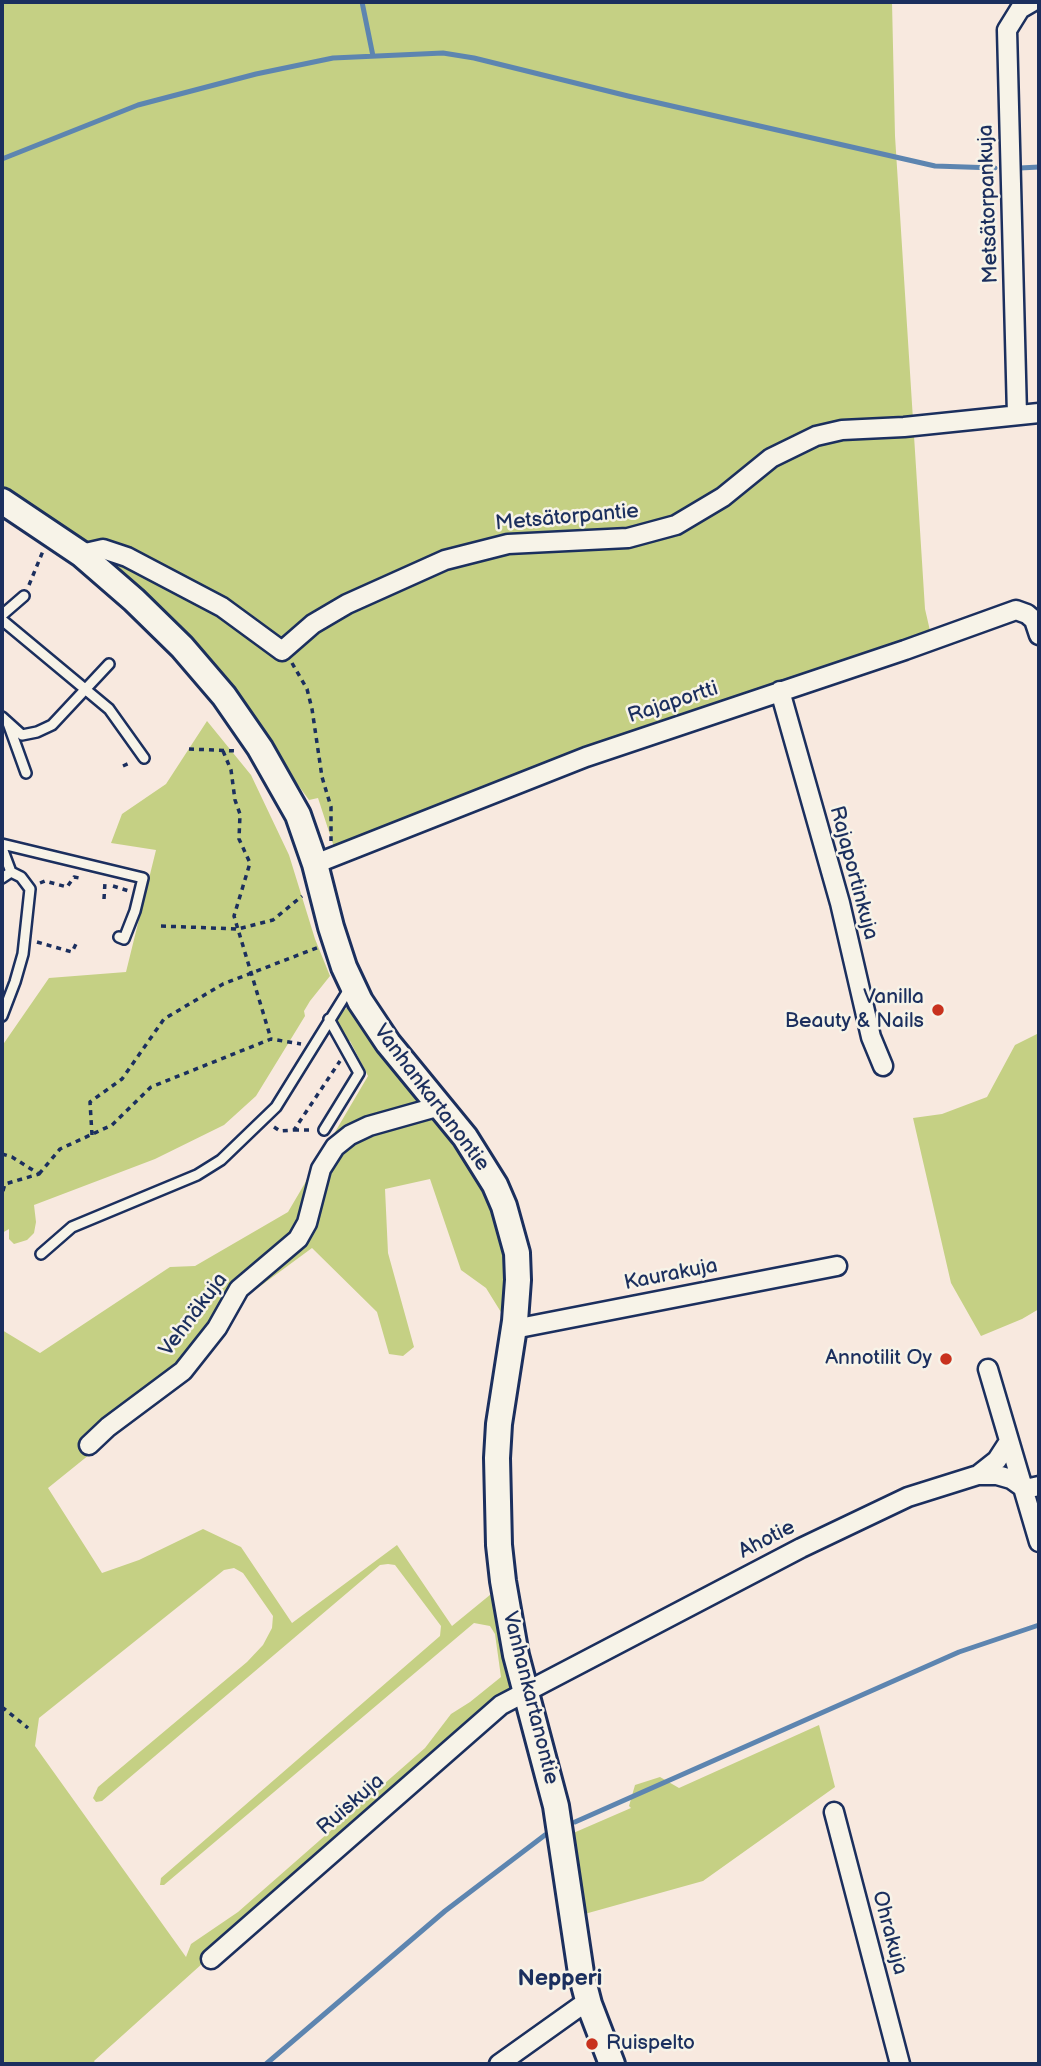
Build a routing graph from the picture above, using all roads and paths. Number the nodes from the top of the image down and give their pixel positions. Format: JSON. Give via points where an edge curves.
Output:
{"nodes":[{"id":1,"x":1032,"y":2,"type":"edge"},
{"id":2,"x":1039,"y":413,"type":"edge"},
{"id":3,"x":1017,"y":415,"type":"junction"},
{"id":4,"x":2,"y":501,"type":"edge"},
{"id":5,"x":46,"y":546,"type":"dead end"},
{"id":6,"x":81,"y":554,"type":"junction"},
{"id":7,"x":24,"y":596,"type":"joint"},
{"id":8,"x":2,"y":617,"type":"edge"},
{"id":9,"x":1039,"y":635,"type":"edge"},
{"id":10,"x":282,"y":651,"type":"junction"},
{"id":11,"x":109,"y":664,"type":"dead end"},
{"id":12,"x":87,"y":689,"type":"junction"},
{"id":13,"x":780,"y":691,"type":"junction"},
{"id":14,"x":4,"y":720,"type":"edge"},
{"id":15,"x":237,"y":741,"type":"dead end"},
{"id":16,"x":189,"y":749,"type":"dead end"},
{"id":17,"x":223,"y":751,"type":"junction"},
{"id":18,"x":144,"y":758,"type":"dead end"},
{"id":19,"x":26,"y":773,"type":"dead end"},
{"id":20,"x":2,"y":846,"type":"edge"},
{"id":21,"x":322,"y":861,"type":"junction"},
{"id":22,"x":108,"y":870,"type":"junction"},
{"id":23,"x":11,"y":872,"type":"junction"},
{"id":24,"x":2,"y":878,"type":"edge"},
{"id":25,"x":87,"y":879,"type":"dead end"},
{"id":26,"x":103,"y":882,"type":"junction"},
{"id":27,"x":28,"y":887,"type":"junction"},
{"id":28,"x":139,"y":894,"type":"junction"},
{"id":29,"x":104,"y":899,"type":"dead end"},
{"id":30,"x":307,"y":905,"type":"dead end"},
{"id":31,"x":161,"y":926,"type":"dead end"},
{"id":32,"x":238,"y":929,"type":"junction"},
{"id":33,"x":119,"y":937,"type":"dead end"},
{"id":34,"x":318,"y":939,"type":"dead end"},
{"id":35,"x":25,"y":943,"type":"junction"},
{"id":36,"x":76,"y":944,"type":"dead end"},
{"id":37,"x":321,"y":947,"type":"junction"},
{"id":38,"x":323,"y":954,"type":"dead end"},
{"id":39,"x":251,"y":974,"type":"junction"},
{"id":40,"x":352,"y":984,"type":"junction"},
{"id":41,"x":2,"y":1016,"type":"edge"},
{"id":42,"x":330,"y":1019,"type":"junction"},
{"id":43,"x":271,"y":1039,"type":"junction"},
{"id":44,"x":313,"y":1047,"type":"junction"},
{"id":45,"x":347,"y":1050,"type":"junction"},
{"id":46,"x":883,"y":1066,"type":"dead end"},
{"id":47,"x":440,"y":1106,"type":"junction"},
{"id":48,"x":263,"y":1120,"type":"junction"},
{"id":49,"x":294,"y":1130,"type":"junction"},
{"id":50,"x":324,"y":1130,"type":"joint"},
{"id":51,"x":92,"y":1135,"type":"junction"},
{"id":52,"x":2,"y":1154,"type":"edge"},
{"id":53,"x":39,"y":1174,"type":"junction"},
{"id":54,"x":2,"y":1194,"type":"edge"},
{"id":55,"x":41,"y":1254,"type":"dead end"},
{"id":56,"x":837,"y":1266,"type":"dead end"},
{"id":57,"x":514,"y":1329,"type":"junction"},
{"id":58,"x":988,"y":1369,"type":"dead end"},
{"id":59,"x":1008,"y":1443,"type":"junction"},
{"id":60,"x":89,"y":1445,"type":"dead end"},
{"id":61,"x":978,"y":1475,"type":"junction"},
{"id":62,"x":1032,"y":1487,"type":"edge"},
{"id":63,"x":1039,"y":1542,"type":"edge"},
{"id":64,"x":525,"y":1692,"type":"junction"},
{"id":65,"x":2,"y":1707,"type":"edge"},
{"id":66,"x":28,"y":1728,"type":"dead end"},
{"id":67,"x":834,"y":1812,"type":"dead end"},
{"id":68,"x":211,"y":1959,"type":"dead end"},
{"id":69,"x":589,"y":2004,"type":"junction"},
{"id":70,"x":499,"y":2064,"type":"edge"},
{"id":71,"x":611,"y":2064,"type":"edge"},
{"id":72,"x":900,"y":2064,"type":"edge"}],
"edges":[{"from":1,"to":3,"type":"street","name":"Metsätorpankuja","via":[[1020,9],[1007,30]]},
{"from":2,"to":3,"type":"street","name":"Metsätorpantie"},
{"from":3,"to":10,"type":"street","name":"Metsätorpantie","via":[[816,436],[771,458],[723,497],[676,525],[628,538],[508,544],[445,560],[347,604],[313,624]]},
{"from":4,"to":6,"type":"street","name":"Vanhankartanontie"},
{"from":5,"to":7,"type":"path"},
{"from":6,"to":10,"type":"street","via":[[103,549],[127,557],[222,607]]},
{"from":6,"to":21,"type":"street","name":"Vanhankartanontie","via":[[153,619],[224,696],[281,782]]},
{"from":7,"to":8,"type":"lane"},
{"from":8,"to":12,"type":"lane"},
{"from":9,"to":13,"type":"street","name":"Rajaportti","via":[[1034,620],[1016,610]]},
{"from":10,"to":21,"type":"path","via":[[307,689],[331,807]]},
{"from":11,"to":12,"type":"lane"},
{"from":12,"to":14,"type":"lane","via":[[52,725],[37,732],[22,734]]},
{"from":12,"to":18,"type":"lane","via":[[109,709]]},
{"from":13,"to":21,"type":"street","name":"Rajaportti","via":[[557,767]]},
{"from":13,"to":46,"type":"street","name":"Rajaportinkuja","via":[[840,903],[871,1037]]},
{"from":14,"to":19,"type":"lane"},
{"from":15,"to":17,"type":"path","via":[[243,752]]},
{"from":16,"to":17,"type":"path"},
{"from":17,"to":32,"type":"path","via":[[240,814],[239,839],[250,863],[234,916]]},
{"from":20,"to":22,"type":"lane"},
{"from":20,"to":23,"type":"lane"},
{"from":21,"to":40,"type":"street","name":"Vanhankartanontie","via":[[331,927]]},
{"from":22,"to":26,"type":"path"},
{"from":22,"to":28,"type":"lane","via":[[143,878]]},
{"from":23,"to":24,"type":"lane"},
{"from":23,"to":27,"type":"lane"},
{"from":25,"to":27,"type":"path","via":[[74,877],[67,887],[45,881]]},
{"from":26,"to":28,"type":"path"},
{"from":26,"to":29,"type":"path"},
{"from":27,"to":35,"type":"lane"},
{"from":28,"to":33,"type":"lane","via":[[124,940]]},
{"from":30,"to":32,"type":"path","via":[[304,894],[273,920]]},
{"from":31,"to":32,"type":"path"},
{"from":32,"to":39,"type":"path"},
{"from":34,"to":37,"type":"path"},
{"from":35,"to":36,"type":"path","via":[[41,942],[72,952]]},
{"from":35,"to":41,"type":"lane"},
{"from":37,"to":38,"type":"path"},
{"from":37,"to":39,"type":"path"},
{"from":39,"to":43,"type":"path"},
{"from":39,"to":51,"type":"path","via":[[223,984],[164,1019],[122,1079],[90,1102]]},
{"from":40,"to":42,"type":"lane"},
{"from":40,"to":47,"type":"street","name":"Vanhankartanontie","via":[[388,1043]]},
{"from":42,"to":44,"type":"lane"},
{"from":42,"to":45,"type":"lane"},
{"from":43,"to":44,"type":"path"},
{"from":43,"to":51,"type":"path","via":[[151,1087],[112,1125]]},
{"from":44,"to":48,"type":"lane"},
{"from":45,"to":49,"type":"path"},
{"from":45,"to":50,"type":"lane","via":[[359,1073]]},
{"from":47,"to":57,"type":"street","name":"Vanhankartanontie","via":[[495,1185],[510,1222],[518,1266]]},
{"from":47,"to":60,"type":"street","name":"Vehnäkuja","via":[[369,1126],[335,1147],[321,1169],[307,1223],[298,1239],[239,1289],[217,1328],[183,1371]]},
{"from":48,"to":49,"type":"path","via":[[281,1131]]},
{"from":48,"to":55,"type":"lane","via":[[205,1170],[72,1227]]},
{"from":49,"to":50,"type":"path"},
{"from":51,"to":53,"type":"path","via":[[60,1149]]},
{"from":52,"to":53,"type":"path"},
{"from":53,"to":54,"type":"path","via":[[5,1184]]},
{"from":56,"to":57,"type":"street","name":"Kaurakuja"},
{"from":57,"to":64,"type":"street","name":"Vanhankartanontie","via":[[499,1424],[497,1488],[507,1612]]},
{"from":58,"to":59,"type":"street"},
{"from":59,"to":61,"type":"street","via":[[997,1460]]},
{"from":59,"to":62,"type":"street"},
{"from":61,"to":62,"type":"street","name":"Ahotie","via":[[997,1475]]},
{"from":61,"to":64,"type":"street","name":"Ahotie","via":[[908,1497],[813,1542]]},
{"from":62,"to":63,"type":"street"},
{"from":64,"to":68,"type":"street","name":"Ruiskuja","via":[[501,1705]]},
{"from":64,"to":69,"type":"street","name":"Vanhankartanontie","via":[[556,1806],[574,1940]]},
{"from":65,"to":66,"type":"path"},
{"from":67,"to":72,"type":"street","name":"Ohrakuja"},
{"from":69,"to":70,"type":"street"},
{"from":69,"to":71,"type":"street","name":"Vanhankartanontie"}]}
